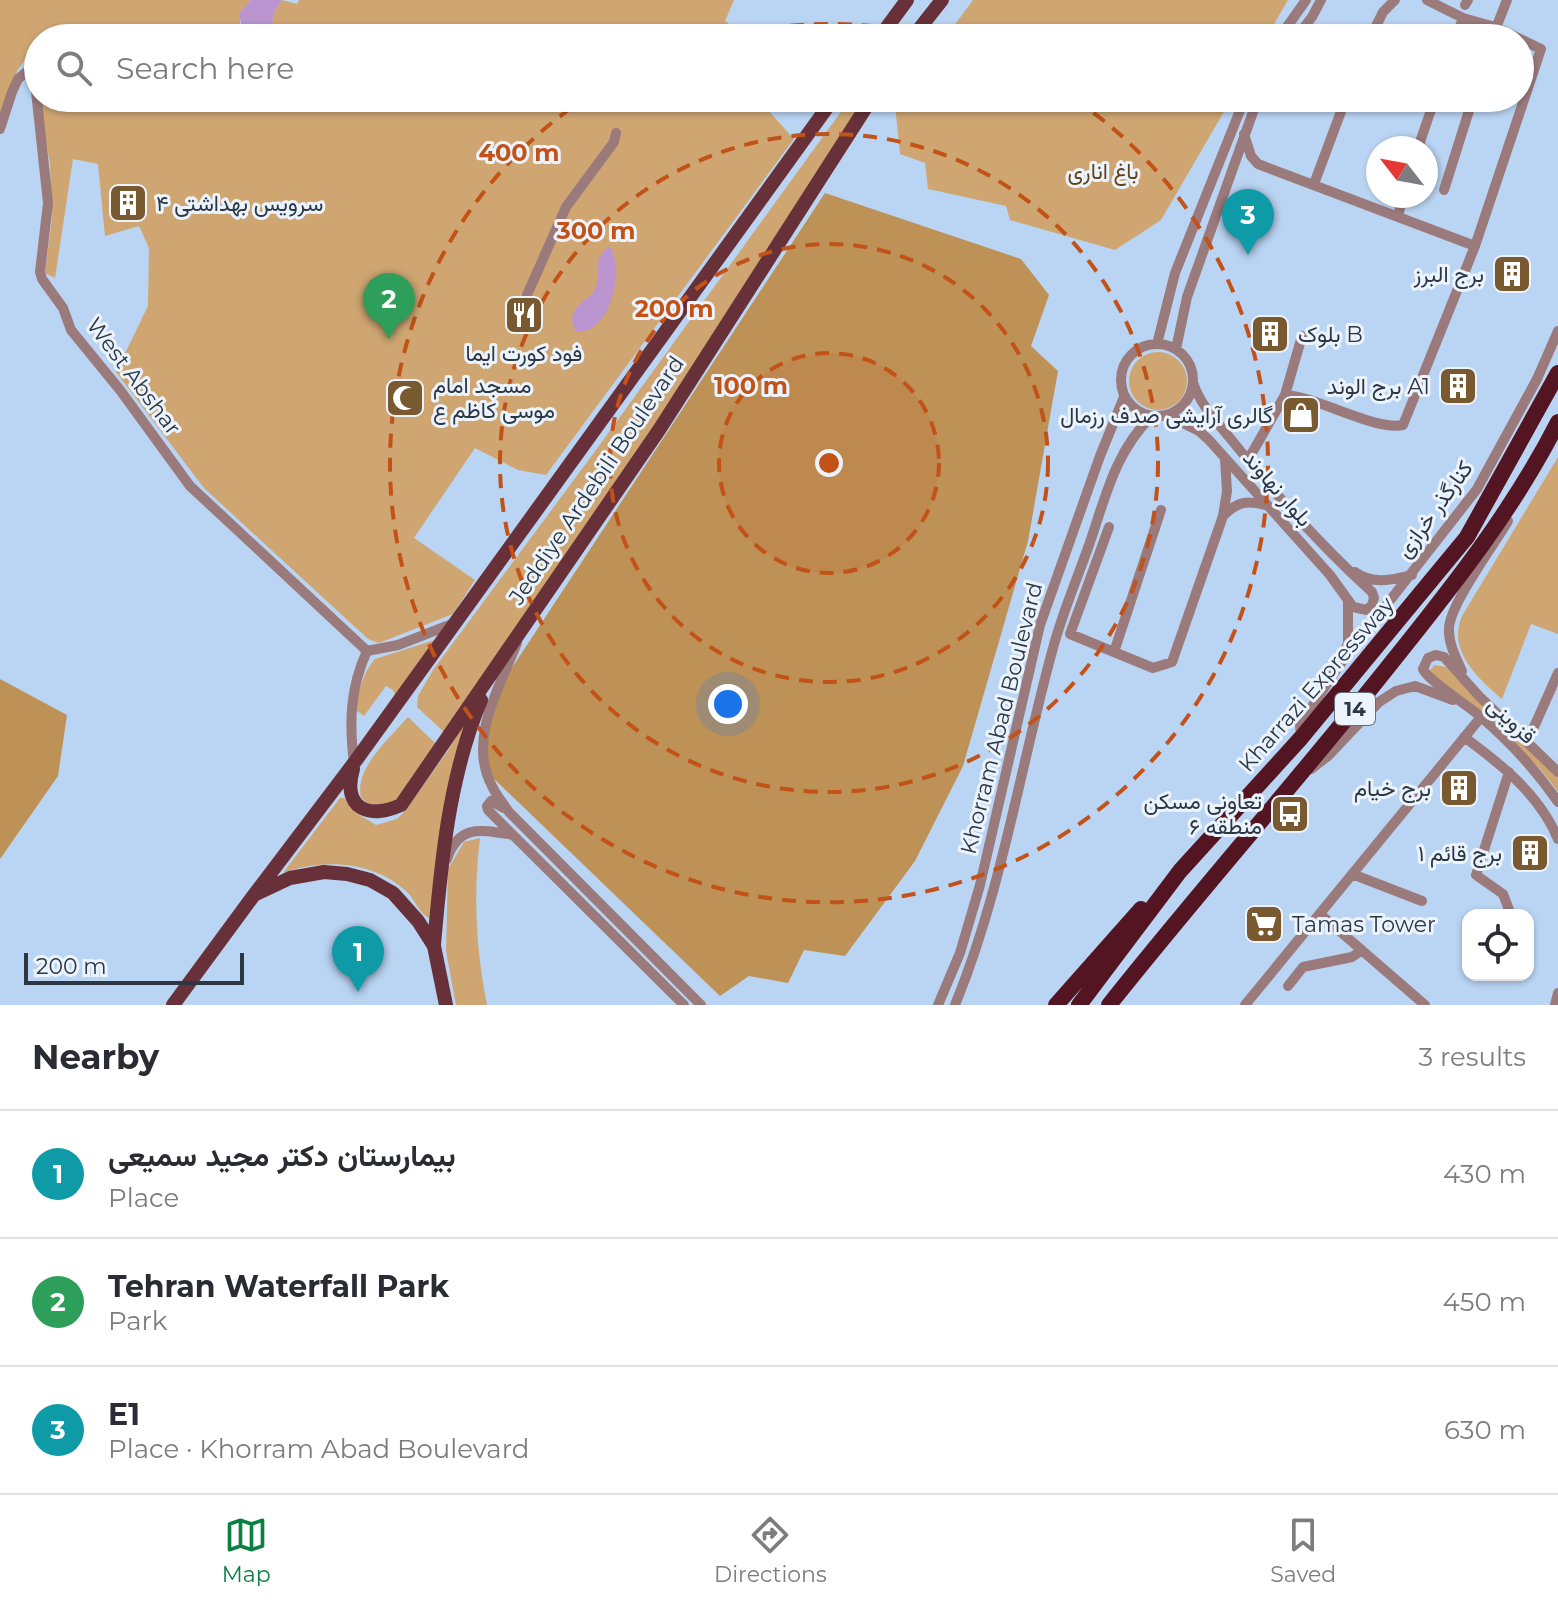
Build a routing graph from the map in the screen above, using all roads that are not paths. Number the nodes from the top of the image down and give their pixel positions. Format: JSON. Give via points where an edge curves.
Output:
{"nodes":[{"id":1,"x":907,"y":0,"type":"edge"},
{"id":2,"x":942,"y":0,"type":"edge"},
{"id":3,"x":1306,"y":0,"type":"edge"},
{"id":4,"x":1321,"y":0,"type":"edge"},
{"id":5,"x":1427,"y":0,"type":"edge"},
{"id":6,"x":1507,"y":0,"type":"edge"},
{"id":7,"x":1391,"y":2,"type":"edge"},
{"id":8,"x":1463,"y":18,"type":"junction"},
{"id":9,"x":889,"y":24,"type":"edge"},
{"id":10,"x":923,"y":24,"type":"edge"},
{"id":11,"x":1290,"y":24,"type":"edge"},
{"id":12,"x":1307,"y":24,"type":"edge"},
{"id":13,"x":1378,"y":24,"type":"edge"},
{"id":14,"x":1461,"y":24,"type":"edge"},
{"id":15,"x":1475,"y":24,"type":"edge"},
{"id":16,"x":1498,"y":24,"type":"edge"},
{"id":17,"x":1534,"y":45,"type":"edge"},
{"id":18,"x":1534,"y":73,"type":"edge"},
{"id":19,"x":24,"y":74,"type":"edge"},
{"id":20,"x":37,"y":112,"type":"edge"},
{"id":21,"x":824,"y":112,"type":"edge"},
{"id":22,"x":863,"y":112,"type":"edge"},
{"id":23,"x":1239,"y":112,"type":"edge"},
{"id":24,"x":1253,"y":112,"type":"edge"},
{"id":25,"x":1341,"y":112,"type":"edge"},
{"id":26,"x":1430,"y":112,"type":"edge"},
{"id":27,"x":1469,"y":112,"type":"edge"},
{"id":28,"x":1521,"y":112,"type":"edge"},
{"id":29,"x":0,"y":129,"type":"edge"},
{"id":30,"x":616,"y":133,"type":"dead end"},
{"id":31,"x":1244,"y":134,"type":"junction"},
{"id":32,"x":1422,"y":136,"type":"edge"},
{"id":33,"x":1258,"y":164,"type":"junction"},
{"id":34,"x":1232,"y":170,"type":"junction"},
{"id":35,"x":1314,"y":184,"type":"junction"},
{"id":36,"x":1444,"y":190,"type":"dead end"},
{"id":37,"x":1400,"y":208,"type":"edge"},
{"id":38,"x":1398,"y":216,"type":"junction"},
{"id":39,"x":1475,"y":246,"type":"junction"},
{"id":40,"x":527,"y":295,"type":"dead end"},
{"id":41,"x":1558,"y":331,"type":"edge"},
{"id":42,"x":1302,"y":336,"type":"dead end"},
{"id":43,"x":1157,"y":344,"type":"junction"},
{"id":44,"x":1176,"y":349,"type":"junction"},
{"id":45,"x":1558,"y":373,"type":"edge"},
{"id":46,"x":1193,"y":382,"type":"junction"},
{"id":47,"x":1285,"y":395,"type":"junction"},
{"id":48,"x":1124,"y":397,"type":"junction"},
{"id":49,"x":1167,"y":415,"type":"junction"},
{"id":50,"x":1152,"y":416,"type":"junction"},
{"id":51,"x":1558,"y":422,"type":"edge"},
{"id":52,"x":1544,"y":450,"type":"junction"},
{"id":53,"x":1225,"y":457,"type":"junction"},
{"id":54,"x":1248,"y":460,"type":"junction"},
{"id":55,"x":1265,"y":505,"type":"junction"},
{"id":56,"x":1161,"y":510,"type":"dead end"},
{"id":57,"x":1223,"y":516,"type":"junction"},
{"id":58,"x":1109,"y":527,"type":"dead end"},
{"id":59,"x":1340,"y":562,"type":"junction"},
{"id":60,"x":1080,"y":569,"type":"junction"},
{"id":61,"x":1092,"y":574,"type":"junction"},
{"id":62,"x":1413,"y":574,"type":"junction"},
{"id":63,"x":1348,"y":601,"type":"junction"},
{"id":64,"x":456,"y":623,"type":"junction"},
{"id":65,"x":523,"y":628,"type":"junction"},
{"id":66,"x":1064,"y":632,"type":"junction"},
{"id":67,"x":367,"y":651,"type":"junction"},
{"id":68,"x":1114,"y":652,"type":"junction"},
{"id":69,"x":495,"y":667,"type":"junction"},
{"id":70,"x":1338,"y":667,"type":"junction"},
{"id":71,"x":1558,"y":673,"type":"edge"},
{"id":72,"x":1466,"y":680,"type":"junction"},
{"id":73,"x":1467,"y":707,"type":"junction"},
{"id":74,"x":1481,"y":717,"type":"junction"},
{"id":75,"x":1534,"y":727,"type":"dead end"},
{"id":76,"x":1464,"y":737,"type":"junction"},
{"id":77,"x":1301,"y":738,"type":"junction"},
{"id":78,"x":354,"y":763,"type":"junction"},
{"id":79,"x":1509,"y":772,"type":"junction"},
{"id":80,"x":1558,"y":772,"type":"edge"},
{"id":81,"x":1290,"y":785,"type":"junction"},
{"id":82,"x":1558,"y":802,"type":"edge"},
{"id":83,"x":509,"y":812,"type":"junction"},
{"id":84,"x":513,"y":835,"type":"junction"},
{"id":85,"x":1558,"y":839,"type":"edge"},
{"id":86,"x":1180,"y":871,"type":"junction"},
{"id":87,"x":1352,"y":874,"type":"junction"},
{"id":88,"x":440,"y":879,"type":"junction"},
{"id":89,"x":254,"y":895,"type":"junction"},
{"id":90,"x":1422,"y":901,"type":"dead end"},
{"id":91,"x":1509,"y":909,"type":"edge"},
{"id":92,"x":1320,"y":914,"type":"junction"},
{"id":93,"x":434,"y":946,"type":"junction"},
{"id":94,"x":1362,"y":950,"type":"junction"},
{"id":95,"x":1327,"y":961,"type":"junction"},
{"id":96,"x":1374,"y":961,"type":"junction"},
{"id":97,"x":1129,"y":980,"type":"junction"},
{"id":98,"x":1288,"y":986,"type":"dead end"},
{"id":99,"x":1558,"y":993,"type":"edge"},
{"id":100,"x":173,"y":1005,"type":"edge"},
{"id":101,"x":446,"y":1005,"type":"edge"},
{"id":102,"x":684,"y":1005,"type":"edge"},
{"id":103,"x":701,"y":1005,"type":"edge"},
{"id":104,"x":938,"y":1005,"type":"edge"},
{"id":105,"x":955,"y":1005,"type":"edge"},
{"id":106,"x":1056,"y":1005,"type":"edge"},
{"id":107,"x":1079,"y":1005,"type":"edge"},
{"id":108,"x":1109,"y":1005,"type":"edge"},
{"id":109,"x":1119,"y":1005,"type":"edge"},
{"id":110,"x":1245,"y":1005,"type":"edge"},
{"id":111,"x":1423,"y":1005,"type":"edge"},
{"id":112,"x":1555,"y":1005,"type":"edge"}],
"edges":[{"from":1,"to":9,"type":"main road"},
{"from":2,"to":10,"type":"main road"},
{"from":3,"to":11,"type":"street"},
{"from":4,"to":12,"type":"street"},
{"from":5,"to":8,"type":"street"},
{"from":6,"to":16,"type":"street"},
{"from":7,"to":13,"type":"street"},
{"from":8,"to":14,"type":"street"},
{"from":8,"to":15,"type":"street"},
{"from":17,"to":18,"type":"street","via":[[1541,53]]},
{"from":19,"to":29,"type":"street","name":"West Abshar"},
{"from":20,"to":67,"type":"street","name":"West Abshar","via":[[48,203],[40,272],[71,330],[190,486]]},
{"from":21,"to":64,"type":"main road","name":"Jeddiye Ardebili Boulevard"},
{"from":22,"to":65,"type":"main road","name":"Jeddiye Ardebili Boulevard","via":[[659,430]]},
{"from":23,"to":43,"type":"street","via":[[1175,273]]},
{"from":24,"to":31,"type":"street"},
{"from":25,"to":35,"type":"street"},
{"from":26,"to":32,"type":"street"},
{"from":27,"to":36,"type":"street"},
{"from":28,"to":39,"type":"street"},
{"from":30,"to":40,"type":"street","via":[[566,207]]},
{"from":31,"to":33,"type":"street"},
{"from":31,"to":34,"type":"street"},
{"from":33,"to":34,"type":"street"},
{"from":33,"to":35,"type":"street"},
{"from":34,"to":44,"type":"street","via":[[1187,297]]},
{"from":35,"to":38,"type":"street"},
{"from":37,"to":38,"type":"street"},
{"from":38,"to":39,"type":"street"},
{"from":39,"to":47,"type":"street","via":[[1403,425]]},
{"from":41,"to":62,"type":"street","name":"کنارگذر خرازی","via":[[1477,489]]},
{"from":42,"to":47,"type":"street"},
{"from":43,"to":44,"type":"street"},
{"from":43,"to":48,"type":"street","via":[[1134,352],[1126,361]]},
{"from":44,"to":46,"type":"street","via":[[1189,364]]},
{"from":45,"to":77,"type":"highway","name":"Kharrazi Expressway","number":"14","via":[[1467,537]]},
{"from":46,"to":49,"type":"street","via":[[1185,403]]},
{"from":46,"to":54,"type":"street","name":"بلوار نهاوند"},
{"from":47,"to":54,"type":"street"},
{"from":48,"to":50,"type":"street"},
{"from":48,"to":104,"type":"street","name":"Khorram Abad Boulevard","via":[[1040,625],[980,885]]},
{"from":49,"to":50,"type":"street"},
{"from":49,"to":53,"type":"street","name":"بلوار نهاوند","via":[[1199,431]]},
{"from":50,"to":60,"type":"street","name":"Khorram Abad Boulevard","via":[[1119,458]]},
{"from":51,"to":52,"type":"highway","name":"Kharrazi Expressway","number":"14"},
{"from":52,"to":72,"type":"street","via":[[1450,621],[1452,646]]},
{"from":52,"to":81,"type":"highway","name":"Kharrazi Expressway","number":"14","via":[[1482,547]]},
{"from":53,"to":55,"type":"street","name":"بلوار نهاوند"},
{"from":53,"to":57,"type":"street"},
{"from":54,"to":59,"type":"street","name":"بلوار نهاوند"},
{"from":55,"to":57,"type":"street","via":[[1236,503]]},
{"from":55,"to":63,"type":"street","name":"بلوار نهاوند"},
{"from":56,"to":68,"type":"street"},
{"from":57,"to":68,"type":"street","via":[[1172,662],[1153,668]]},
{"from":58,"to":61,"type":"street"},
{"from":59,"to":62,"type":"street","via":[[1362,577],[1385,582]]},
{"from":59,"to":63,"type":"street","name":"بلوار نهاوند","via":[[1374,598],[1367,610]]},
{"from":60,"to":61,"type":"street"},
{"from":60,"to":66,"type":"street","name":"Khorram Abad Boulevard"},
{"from":61,"to":66,"type":"street"},
{"from":62,"to":70,"type":"street","name":"کنارگذر خرازی"},
{"from":63,"to":70,"type":"street","via":[[1348,643]]},
{"from":64,"to":67,"type":"street"},
{"from":64,"to":78,"type":"main road","name":"Jeddiye Ardebili Boulevard"},
{"from":65,"to":69,"type":"main road","name":"Jeddiye Ardebili Boulevard"},
{"from":65,"to":83,"type":"street","via":[[483,733],[485,769]]},
{"from":66,"to":68,"type":"street"},
{"from":66,"to":105,"type":"street","name":"Khorram Abad Boulevard","via":[[994,896]]},
{"from":67,"to":78,"type":"street","via":[[350,707]]},
{"from":69,"to":78,"type":"main road","name":"Jeddiye Ardebili Boulevard","via":[[401,805],[371,813],[358,807],[350,792]]},
{"from":69,"to":88,"type":"main road","via":[[458,773]]},
{"from":70,"to":77,"type":"street","name":"کنارگذر خرازی","via":[[1300,725]]},
{"from":71,"to":75,"type":"street"},
{"from":72,"to":73,"type":"street","via":[[1439,656],[1423,665],[1427,677]]},
{"from":72,"to":80,"type":"street","name":"قزوینی"},
{"from":73,"to":74,"type":"street","name":"قزوینی"},
{"from":73,"to":81,"type":"street","via":[[1415,686],[1396,691]]},
{"from":74,"to":76,"type":"street"},
{"from":74,"to":82,"type":"street","name":"قزوینی","via":[[1529,763]]},
{"from":76,"to":79,"type":"street"},
{"from":76,"to":87,"type":"street"},
{"from":77,"to":86,"type":"highway","name":"Kharrazi Expressway","number":"14"},
{"from":78,"to":89,"type":"main road","name":"Jeddiye Ardebili Boulevard"},
{"from":79,"to":85,"type":"street","via":[[1532,795]]},
{"from":79,"to":91,"type":"street","via":[[1476,875],[1503,894]]},
{"from":81,"to":97,"type":"highway","name":"Kharrazi Expressway","number":"14"},
{"from":83,"to":84,"type":"street","via":[[496,802],[487,806]]},
{"from":83,"to":103,"type":"street"},
{"from":84,"to":88,"type":"street","via":[[468,832],[451,847]]},
{"from":84,"to":102,"type":"street"},
{"from":86,"to":106,"type":"highway"},
{"from":86,"to":107,"type":"highway","name":"Kharrazi Expressway","number":"14"},
{"from":87,"to":90,"type":"street"},
{"from":87,"to":92,"type":"street"},
{"from":88,"to":93,"type":"main road"},
{"from":89,"to":93,"type":"main road","via":[[290,878],[324,872],[370,880],[393,893]]},
{"from":89,"to":100,"type":"main road","name":"Jeddiye Ardebili Boulevard"},
{"from":92,"to":94,"type":"street"},
{"from":92,"to":110,"type":"street"},
{"from":93,"to":101,"type":"main road"},
{"from":94,"to":95,"type":"street"},
{"from":94,"to":96,"type":"street"},
{"from":95,"to":96,"type":"street"},
{"from":95,"to":98,"type":"street","via":[[1303,967]]},
{"from":96,"to":111,"type":"street"},
{"from":97,"to":108,"type":"highway","name":"Kharrazi Expressway","number":"14"},
{"from":97,"to":109,"type":"highway"},
{"from":99,"to":112,"type":"street"}]}
